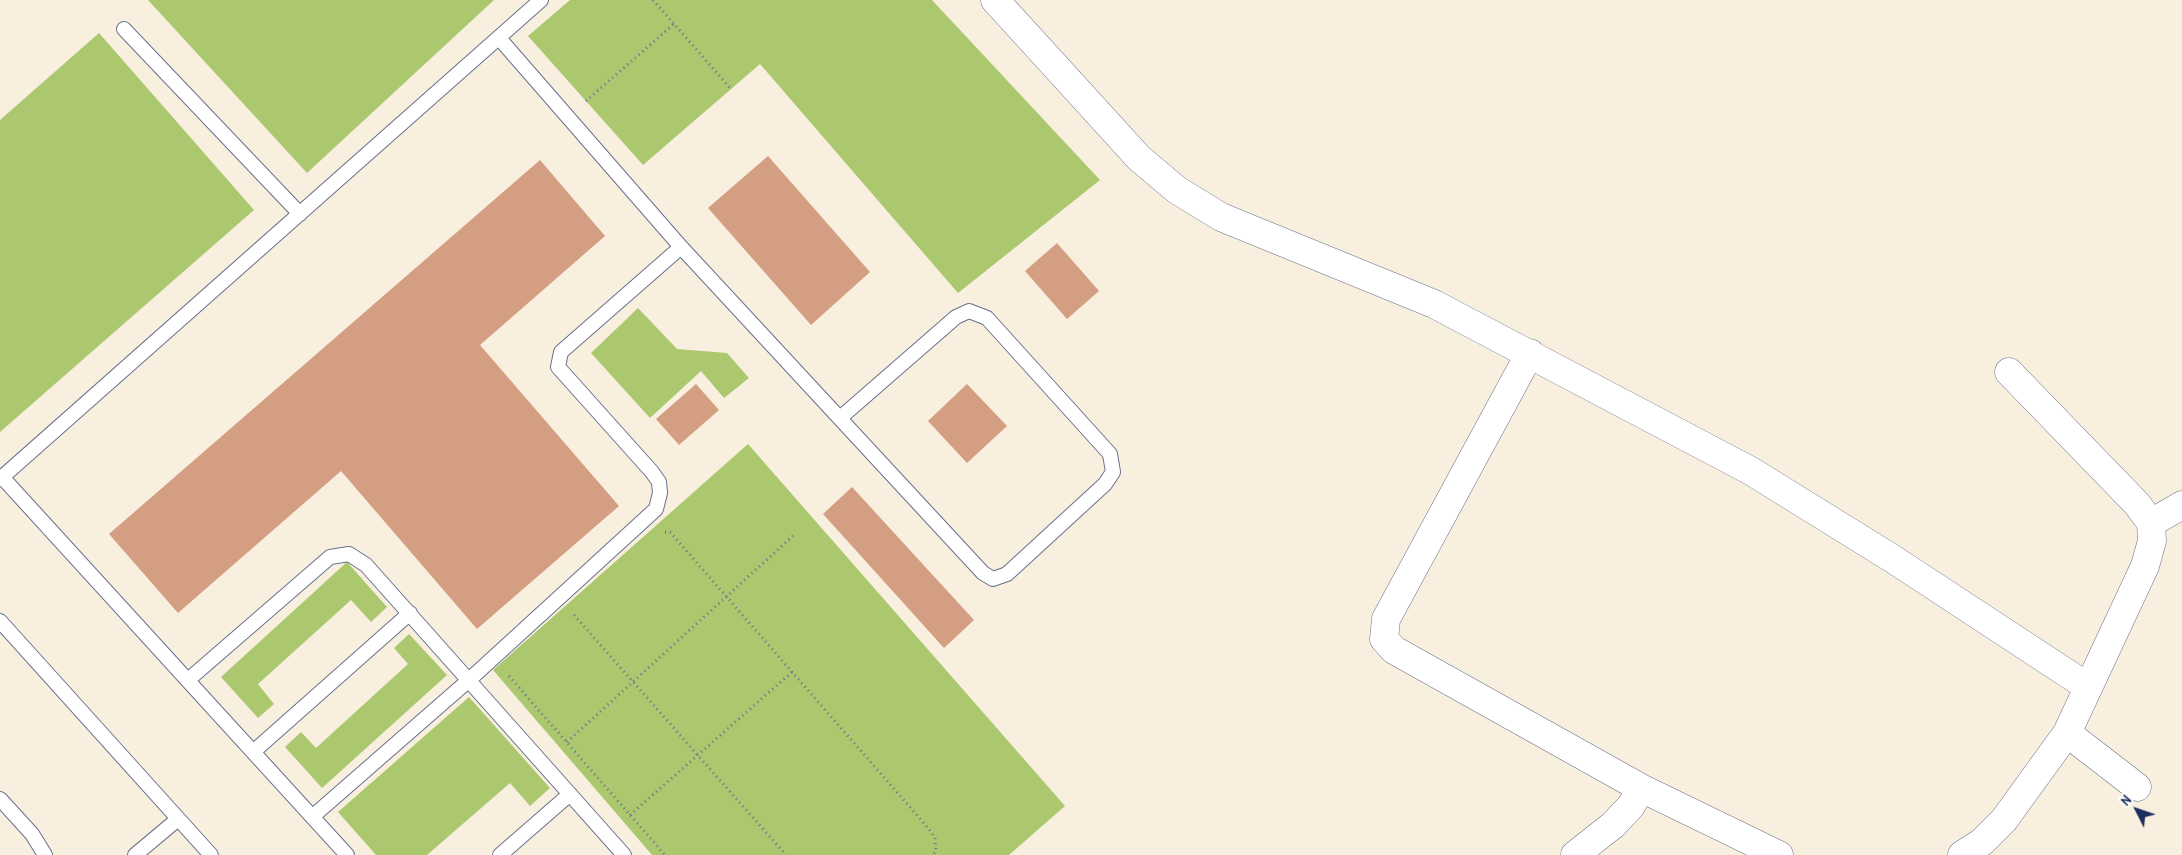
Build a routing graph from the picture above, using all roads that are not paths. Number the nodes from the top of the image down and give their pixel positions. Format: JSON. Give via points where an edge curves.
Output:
{"nodes":[{"id":1,"x":541,"y":0,"type":"edge"},
{"id":2,"x":995,"y":0,"type":"edge"},
{"id":3,"x":124,"y":28,"type":"dead end"},
{"id":4,"x":498,"y":38,"type":"junction"},
{"id":5,"x":300,"y":214,"type":"junction"},
{"id":6,"x":681,"y":247,"type":"junction"},
{"id":7,"x":1530,"y":353,"type":"junction"},
{"id":8,"x":2009,"y":372,"type":"dead end"},
{"id":9,"x":840,"y":418,"type":"junction"},
{"id":10,"x":1,"y":478,"type":"edge"},
{"id":11,"x":2182,"y":505,"type":"edge"},
{"id":12,"x":2151,"y":523,"type":"junction"},
{"id":13,"x":410,"y":614,"type":"junction"},
{"id":14,"x":0,"y":620,"type":"edge"},
{"id":15,"x":188,"y":680,"type":"junction"},
{"id":16,"x":469,"y":680,"type":"junction"},
{"id":17,"x":2088,"y":687,"type":"junction"},
{"id":18,"x":2067,"y":733,"type":"junction"},
{"id":19,"x":253,"y":752,"type":"junction"},
{"id":20,"x":2137,"y":787,"type":"dead end"},
{"id":21,"x":1641,"y":788,"type":"junction"},
{"id":22,"x":570,"y":794,"type":"junction"},
{"id":23,"x":0,"y":799,"type":"edge"},
{"id":24,"x":312,"y":817,"type":"junction"},
{"id":25,"x":178,"y":819,"type":"junction"},
{"id":26,"x":45,"y":855,"type":"edge"},
{"id":27,"x":136,"y":855,"type":"edge"},
{"id":28,"x":211,"y":855,"type":"edge"},
{"id":29,"x":347,"y":855,"type":"edge"},
{"id":30,"x":500,"y":855,"type":"edge"},
{"id":31,"x":624,"y":855,"type":"edge"},
{"id":32,"x":1575,"y":855,"type":"edge"},
{"id":33,"x":1779,"y":855,"type":"edge"},
{"id":34,"x":1962,"y":855,"type":"edge"}],
"edges":[{"from":1,"to":4,"type":"lane"},
{"from":2,"to":7,"type":"street","via":[[1139,158],[1177,190],[1221,217],[1434,304]]},
{"from":3,"to":5,"type":"lane"},
{"from":4,"to":5,"type":"lane"},
{"from":4,"to":6,"type":"lane"},
{"from":5,"to":10,"type":"lane"},
{"from":6,"to":9,"type":"lane"},
{"from":6,"to":16,"type":"lane","via":[[561,352],[558,367],[659,482],[656,509]]},
{"from":7,"to":17,"type":"street","via":[[1751,471],[1893,559]]},
{"from":7,"to":21,"type":"street","via":[[1386,620],[1384,639],[1394,650]]},
{"from":8,"to":12,"type":"street","via":[[2137,504]]},
{"from":9,"to":9,"type":"lane","via":[[983,573],[993,579],[1007,574],[1105,484],[1113,472],[1110,454],[987,318],[968,311],[956,316]]},
{"from":10,"to":15,"type":"lane"},
{"from":11,"to":12,"type":"street"},
{"from":12,"to":17,"type":"street","via":[[2152,541],[2145,566]]},
{"from":13,"to":15,"type":"lane","via":[[366,565],[349,554],[330,557]]},
{"from":13,"to":16,"type":"lane"},
{"from":13,"to":19,"type":"lane"},
{"from":14,"to":25,"type":"lane"},
{"from":15,"to":19,"type":"lane"},
{"from":16,"to":22,"type":"lane"},
{"from":16,"to":24,"type":"lane"},
{"from":17,"to":18,"type":"street"},
{"from":18,"to":20,"type":"street"},
{"from":18,"to":34,"type":"street","via":[[2004,820],[1982,842]]},
{"from":19,"to":24,"type":"lane"},
{"from":21,"to":32,"type":"street","via":[[1613,825]]},
{"from":21,"to":33,"type":"street"},
{"from":22,"to":30,"type":"lane"},
{"from":22,"to":31,"type":"lane"},
{"from":23,"to":26,"type":"lane","via":[[32,834]]},
{"from":24,"to":29,"type":"lane"},
{"from":25,"to":27,"type":"lane"},
{"from":25,"to":28,"type":"lane"}]}
